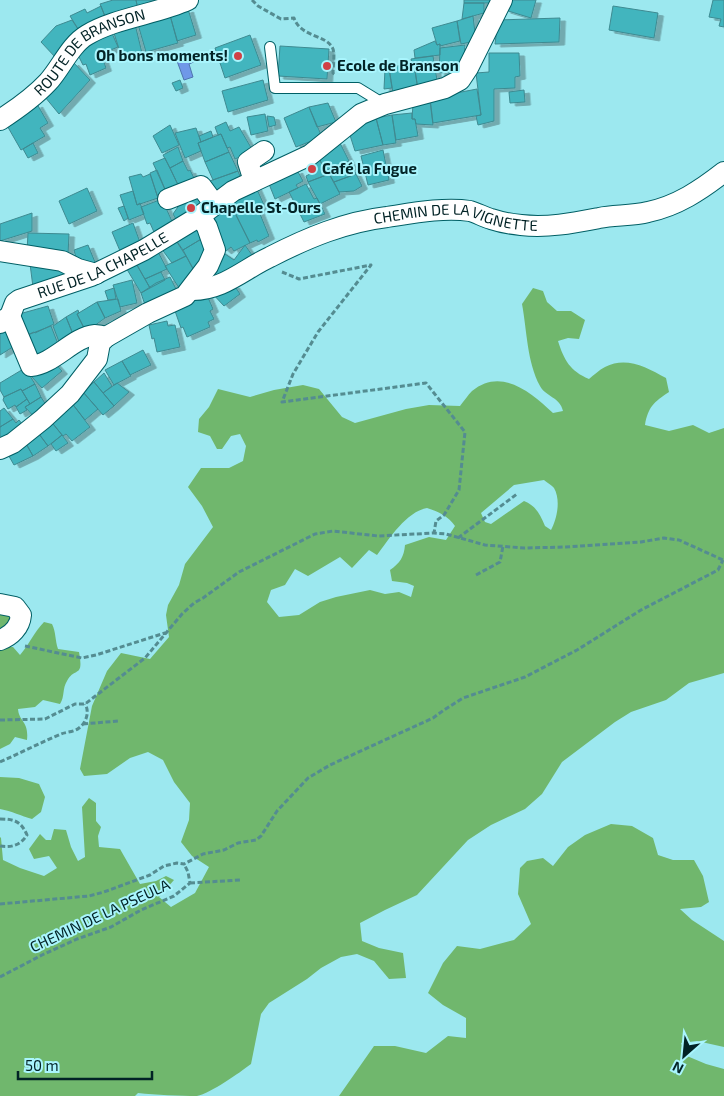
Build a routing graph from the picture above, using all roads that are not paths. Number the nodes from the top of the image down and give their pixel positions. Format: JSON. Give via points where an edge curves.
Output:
{"nodes":[{"id":1,"x":188,"y":0,"type":"edge"},
{"id":2,"x":502,"y":0,"type":"edge"},
{"id":3,"x":270,"y":47,"type":"dead end"},
{"id":4,"x":385,"y":104,"type":"junction"},
{"id":5,"x":0,"y":120,"type":"edge"},
{"id":6,"x":264,"y":151,"type":"dead end"},
{"id":7,"x":724,"y":172,"type":"edge"},
{"id":8,"x":254,"y":181,"type":"junction"},
{"id":9,"x":168,"y":199,"type":"dead end"},
{"id":10,"x":208,"y":210,"type":"junction"},
{"id":11,"x":0,"y":251,"type":"edge"},
{"id":12,"x":96,"y":274,"type":"junction"},
{"id":13,"x":191,"y":290,"type":"junction"},
{"id":14,"x":5,"y":319,"type":"edge"},
{"id":15,"x":106,"y":337,"type":"junction"},
{"id":16,"x":0,"y":449,"type":"edge"},
{"id":17,"x":0,"y":604,"type":"edge"},
{"id":18,"x":3,"y":639,"type":"edge"}],
"edges":[{"from":1,"to":5,"type":"street","name":"ROUTE DE BRANSON","via":[[86,36],[48,82]]},
{"from":2,"to":4,"type":"street","name":"RUE DE LA CHAPELLE","via":[[460,80],[445,88]]},
{"from":3,"to":4,"type":"lane","via":[[276,88],[358,88]]},
{"from":4,"to":8,"type":"street","name":"RUE DE LA CHAPELLE","via":[[361,114],[310,155]]},
{"from":6,"to":8,"type":"street","via":[[248,162]]},
{"from":7,"to":13,"type":"street","name":"CHEMIN DE LA VIGNETTE","via":[[674,205],[579,223],[520,225],[470,212],[447,210],[354,222],[308,238],[223,284]]},
{"from":8,"to":10,"type":"street","name":"RUE DE LA CHAPELLE","via":[[233,191]]},
{"from":9,"to":10,"type":"street","via":[[201,186]]},
{"from":10,"to":12,"type":"street","name":"RUE DE LA CHAPELLE","via":[[144,250]]},
{"from":10,"to":13,"type":"street","via":[[207,226],[215,250]]},
{"from":11,"to":12,"type":"street","via":[[62,261]]},
{"from":12,"to":14,"type":"street","name":"RUE DE LA CHAPELLE","via":[[19,300]]},
{"from":13,"to":15,"type":"street"},
{"from":14,"to":15,"type":"street","name":"RUE DE LA CHAPELLE","via":[[31,366],[94,335]]},
{"from":15,"to":16,"type":"street","via":[[100,343],[97,359],[70,394],[13,443]]},
{"from":17,"to":18,"type":"street","via":[[15,607],[21,615],[21,623]]}]}
